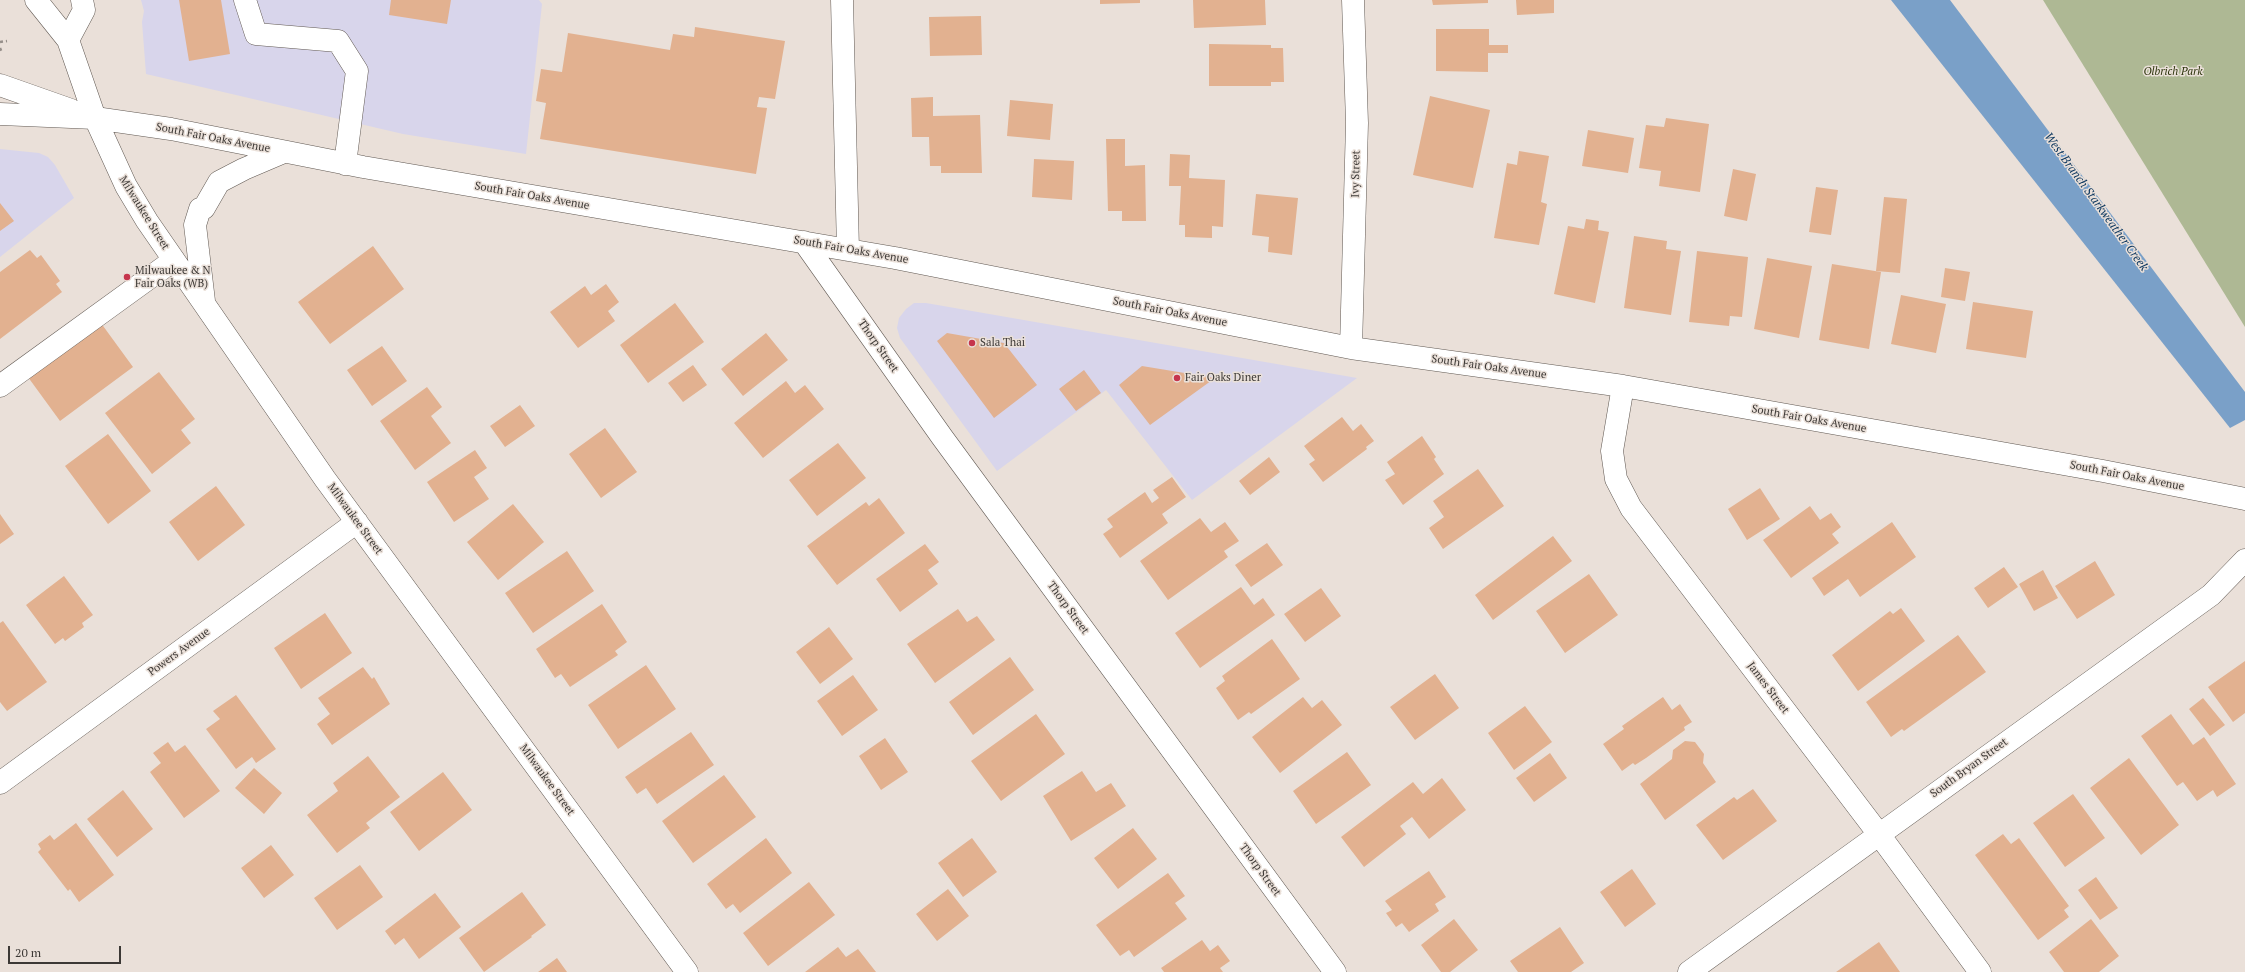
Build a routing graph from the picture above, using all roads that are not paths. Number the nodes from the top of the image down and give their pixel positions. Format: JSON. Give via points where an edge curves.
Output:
{"nodes":[{"id":1,"x":36,"y":0,"type":"edge"},
{"id":2,"x":82,"y":0,"type":"edge"},
{"id":3,"x":245,"y":0,"type":"edge"},
{"id":4,"x":842,"y":0,"type":"edge"},
{"id":5,"x":1354,"y":0,"type":"edge"},
{"id":6,"x":68,"y":40,"type":"junction"},
{"id":7,"x":0,"y":85,"type":"edge"},
{"id":8,"x":0,"y":114,"type":"edge"},
{"id":9,"x":95,"y":118,"type":"junction"},
{"id":10,"x":284,"y":152,"type":"junction"},
{"id":11,"x":345,"y":164,"type":"junction"},
{"id":12,"x":804,"y":242,"type":"junction"},
{"id":13,"x":848,"y":250,"type":"junction"},
{"id":14,"x":174,"y":260,"type":"junction"},
{"id":15,"x":205,"y":304,"type":"junction"},
{"id":16,"x":1351,"y":348,"type":"junction"},
{"id":17,"x":0,"y":386,"type":"edge"},
{"id":18,"x":1623,"y":386,"type":"junction"},
{"id":19,"x":2245,"y":499,"type":"edge"},
{"id":20,"x":357,"y":522,"type":"junction"},
{"id":21,"x":2245,"y":560,"type":"edge"},
{"id":22,"x":0,"y":783,"type":"edge"},
{"id":23,"x":1878,"y":834,"type":"junction"},
{"id":24,"x":688,"y":972,"type":"edge"},
{"id":25,"x":1335,"y":972,"type":"edge"},
{"id":26,"x":1689,"y":972,"type":"edge"},
{"id":27,"x":1980,"y":972,"type":"edge"}],
"edges":[{"from":1,"to":6,"type":"street","name":"Milwaukee Street"},
{"from":2,"to":6,"type":"street","via":[[84,10]]},
{"from":3,"to":11,"type":"street","via":[[256,34],[338,41],[357,71]]},
{"from":4,"to":13,"type":"street"},
{"from":5,"to":16,"type":"street","name":"Ivy Street","via":[[1357,123]]},
{"from":6,"to":9,"type":"street","name":"Milwaukee Street"},
{"from":7,"to":9,"type":"street"},
{"from":8,"to":9,"type":"street"},
{"from":9,"to":10,"type":"street","name":"South Fair Oaks Avenue","via":[[171,129]]},
{"from":9,"to":14,"type":"street","name":"Milwaukee Street","via":[[126,186]]},
{"from":10,"to":11,"type":"street","name":"South Fair Oaks Avenue"},
{"from":10,"to":15,"type":"street","via":[[244,168],[220,182],[204,208],[200,209],[195,226]]},
{"from":11,"to":12,"type":"street","name":"South Fair Oaks Avenue"},
{"from":12,"to":13,"type":"street","name":"South Fair Oaks Avenue"},
{"from":12,"to":25,"type":"street","name":"Thorp Street","via":[[942,437]]},
{"from":13,"to":16,"type":"street","name":"South Fair Oaks Avenue"},
{"from":14,"to":15,"type":"street","name":"Milwaukee Street"},
{"from":14,"to":17,"type":"street"},
{"from":15,"to":20,"type":"street","name":"Milwaukee Street"},
{"from":16,"to":18,"type":"street","name":"South Fair Oaks Avenue"},
{"from":18,"to":19,"type":"street","name":"South Fair Oaks Avenue","via":[[2103,471]]},
{"from":18,"to":23,"type":"street","name":"James Street","via":[[1612,451],[1616,479],[1631,508]]},
{"from":20,"to":22,"type":"street","name":"Powers Avenue"},
{"from":20,"to":24,"type":"street","name":"Milwaukee Street"},
{"from":21,"to":23,"type":"street","name":"South Bryan Street","via":[[2211,595]]},
{"from":23,"to":26,"type":"street","name":"South Bryan Street"},
{"from":23,"to":27,"type":"street","name":"James Street"}]}
